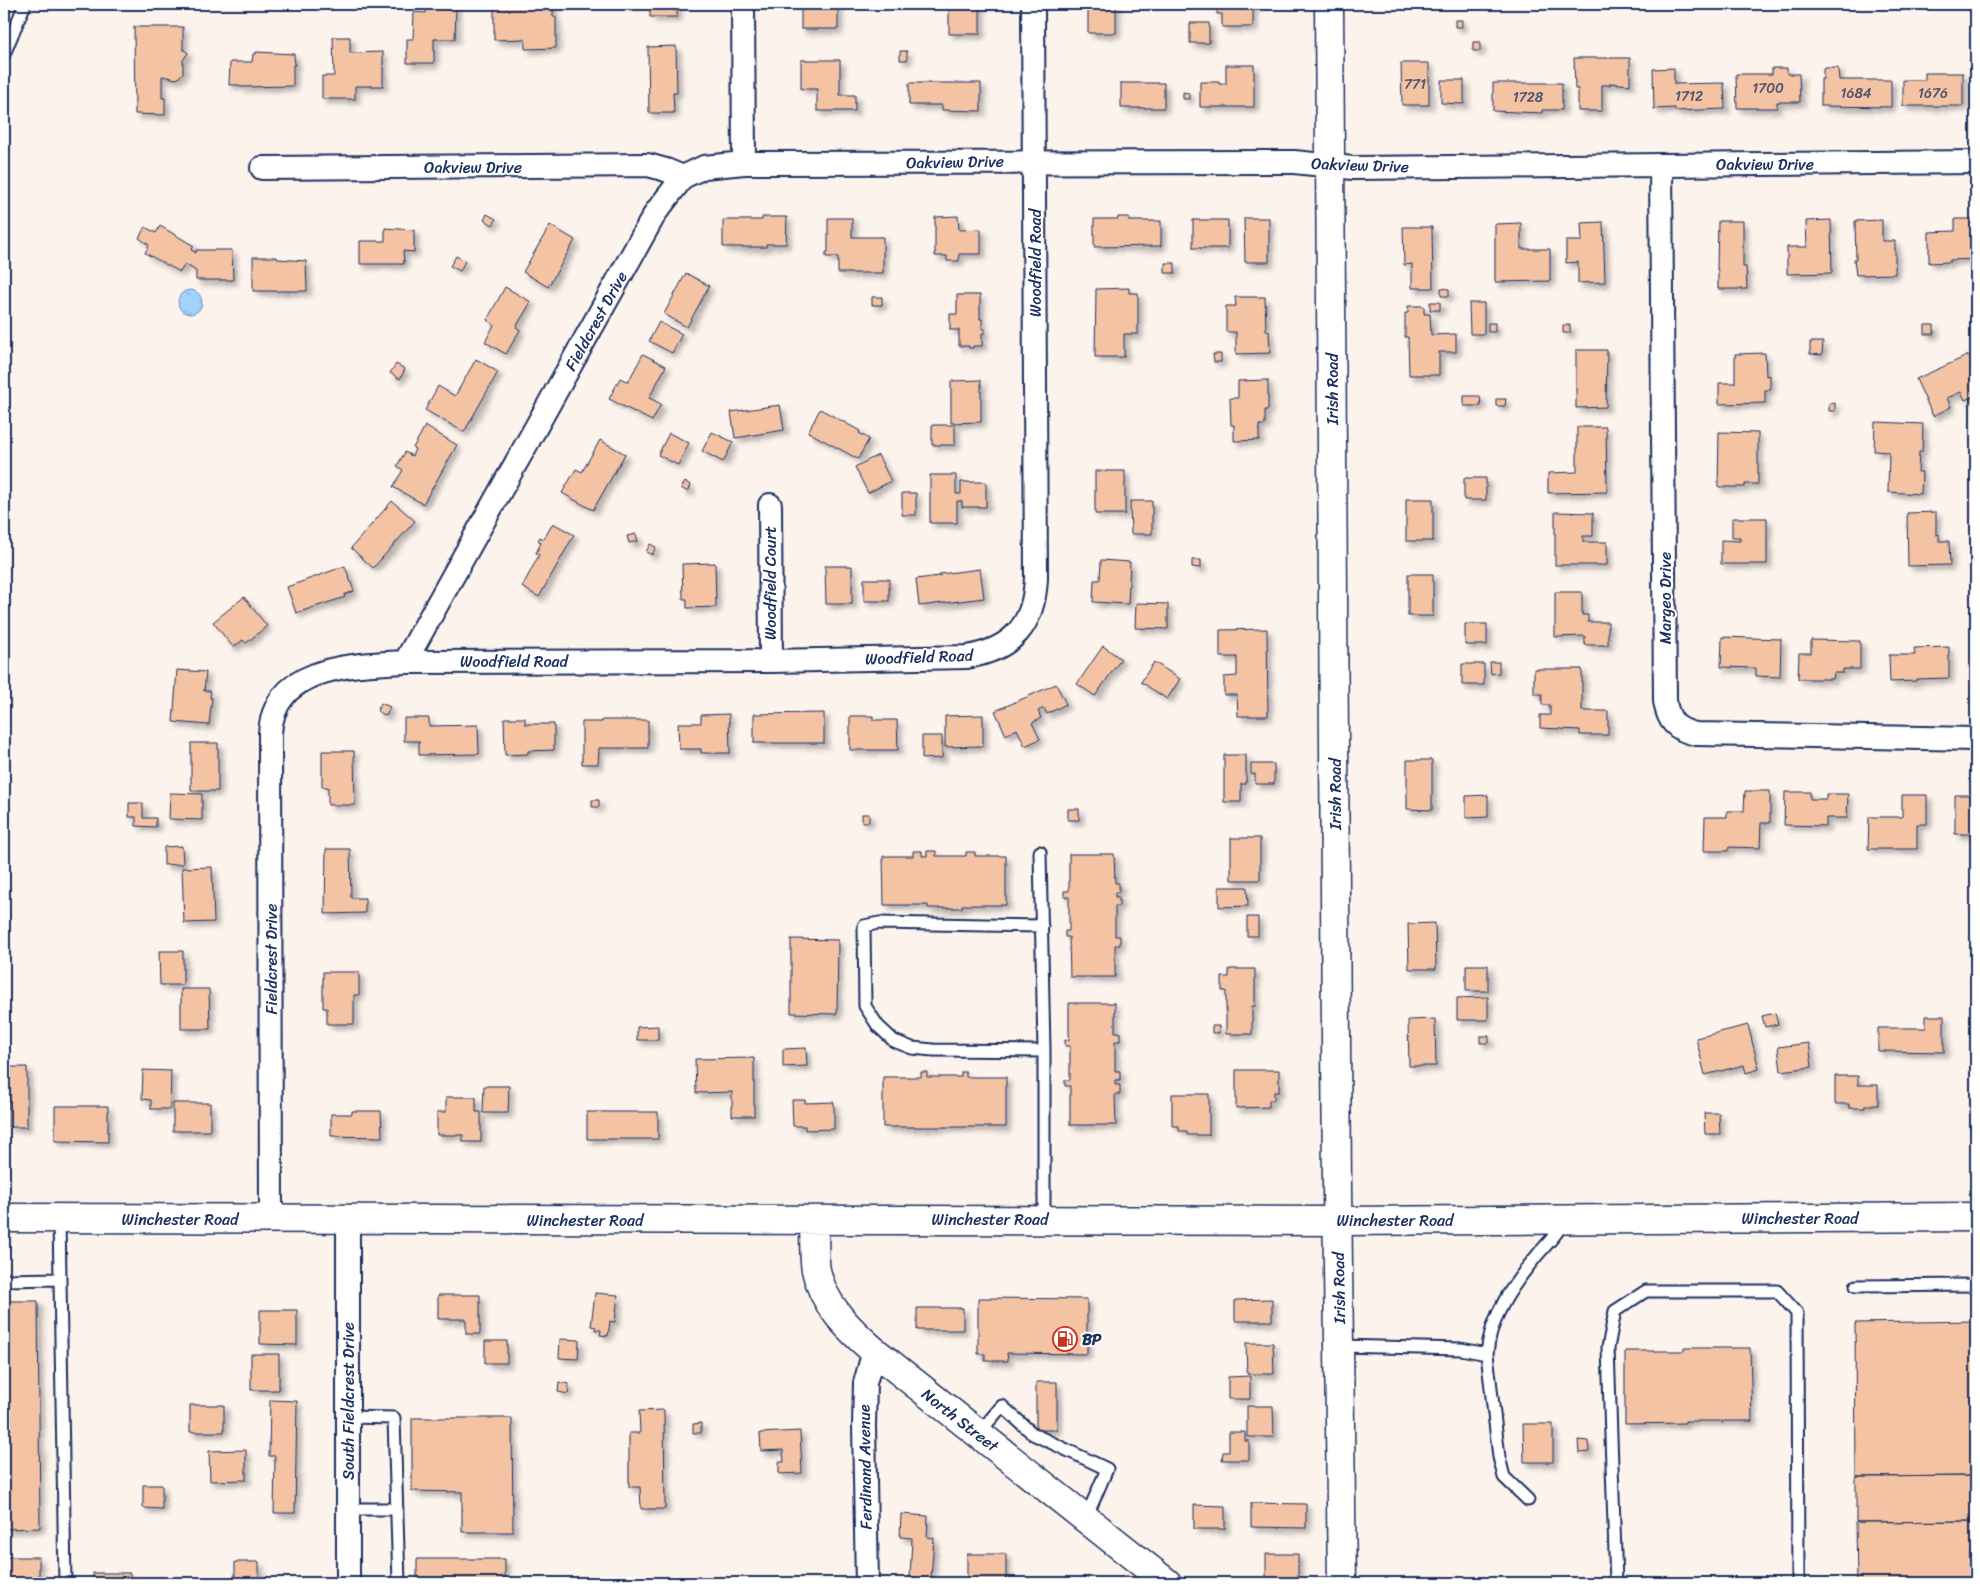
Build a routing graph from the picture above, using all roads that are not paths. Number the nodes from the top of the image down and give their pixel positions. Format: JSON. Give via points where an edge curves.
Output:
{"nodes":[{"id":1,"x":25,"y":4,"type":"edge"},
{"id":2,"x":743,"y":4,"type":"edge"},
{"id":3,"x":1033,"y":4,"type":"edge"},
{"id":4,"x":1329,"y":4,"type":"edge"},
{"id":5,"x":4,"y":54,"type":"edge"},
{"id":6,"x":1034,"y":161,"type":"junction"},
{"id":7,"x":1976,"y":162,"type":"edge"},
{"id":8,"x":744,"y":163,"type":"junction"},
{"id":9,"x":1330,"y":165,"type":"junction"},
{"id":10,"x":1661,"y":165,"type":"junction"},
{"id":11,"x":262,"y":168,"type":"dead end"},
{"id":12,"x":683,"y":177,"type":"junction"},
{"id":13,"x":770,"y":505,"type":"dead end"},
{"id":14,"x":771,"y":661,"type":"junction"},
{"id":15,"x":405,"y":662,"type":"junction"},
{"id":16,"x":280,"y":701,"type":"joint"},
{"id":17,"x":1976,"y":739,"type":"edge"},
{"id":18,"x":1040,"y":852,"type":"dead end"},
{"id":19,"x":1042,"y":926,"type":"junction"},
{"id":20,"x":1044,"y":1051,"type":"junction"},
{"id":21,"x":1976,"y":1217,"type":"edge"},
{"id":22,"x":4,"y":1218,"type":"edge"},
{"id":23,"x":59,"y":1218,"type":"junction"},
{"id":24,"x":348,"y":1219,"type":"junction"},
{"id":25,"x":1044,"y":1219,"type":"junction"},
{"id":26,"x":1565,"y":1219,"type":"junction"},
{"id":27,"x":271,"y":1220,"type":"junction"},
{"id":28,"x":814,"y":1220,"type":"junction"},
{"id":29,"x":1338,"y":1221,"type":"junction"},
{"id":30,"x":58,"y":1279,"type":"junction"},
{"id":31,"x":4,"y":1280,"type":"edge"},
{"id":32,"x":1976,"y":1285,"type":"edge"},
{"id":33,"x":1856,"y":1286,"type":"dead end"},
{"id":34,"x":1340,"y":1346,"type":"junction"},
{"id":35,"x":874,"y":1351,"type":"junction"},
{"id":36,"x":1487,"y":1354,"type":"junction"},
{"id":37,"x":348,"y":1417,"type":"junction"},
{"id":38,"x":978,"y":1434,"type":"junction"},
{"id":39,"x":1528,"y":1500,"type":"dead end"},
{"id":40,"x":348,"y":1509,"type":"junction"},
{"id":41,"x":397,"y":1509,"type":"junction"},
{"id":42,"x":1085,"y":1519,"type":"junction"},
{"id":43,"x":64,"y":1583,"type":"edge"},
{"id":44,"x":348,"y":1583,"type":"edge"},
{"id":45,"x":399,"y":1583,"type":"edge"},
{"id":46,"x":867,"y":1583,"type":"edge"},
{"id":47,"x":1167,"y":1583,"type":"edge"},
{"id":48,"x":1342,"y":1583,"type":"edge"},
{"id":49,"x":1616,"y":1583,"type":"edge"},
{"id":50,"x":1798,"y":1583,"type":"edge"}],
"edges":[{"from":1,"to":5,"type":"lane"},
{"from":2,"to":8,"type":"street"},
{"from":3,"to":6,"type":"street","name":"Woodfield Road"},
{"from":4,"to":9,"type":"street","name":"Irish Road"},
{"from":6,"to":8,"type":"street","name":"Oakview Drive"},
{"from":6,"to":9,"type":"street","name":"Oakview Drive","via":[[1294,162]]},
{"from":6,"to":14,"type":"street","name":"Woodfield Road","via":[[1036,597],[1032,611],[1013,637],[985,654],[929,659]]},
{"from":7,"to":10,"type":"street","name":"Oakview Drive"},
{"from":8,"to":12,"type":"street","name":"Fieldcrest Drive","via":[[704,167]]},
{"from":9,"to":10,"type":"street","name":"Oakview Drive","via":[[1353,168]]},
{"from":9,"to":29,"type":"street","name":"Irish Road"},
{"from":10,"to":17,"type":"street","name":"Margeo Drive","via":[[1667,713],[1683,731],[1696,734]]},
{"from":11,"to":12,"type":"street","name":"Oakview Drive","via":[[648,165]]},
{"from":12,"to":15,"type":"street","name":"Fieldcrest Drive","via":[[656,212]]},
{"from":13,"to":14,"type":"street","name":"Woodfield Court"},
{"from":14,"to":15,"type":"street","name":"Woodfield Road"},
{"from":15,"to":16,"type":"street","name":"Woodfield Road","via":[[330,669],[300,683]]},
{"from":16,"to":27,"type":"street","name":"Fieldcrest Drive","via":[[273,715],[270,733]]},
{"from":18,"to":19,"type":"lane"},
{"from":19,"to":20,"type":"lane"},
{"from":19,"to":20,"type":"lane","via":[[879,923],[864,926],[863,942],[865,1006],[878,1026],[894,1041],[912,1048],[932,1050]]},
{"from":20,"to":25,"type":"lane"},
{"from":21,"to":26,"type":"street","name":"Winchester Road"},
{"from":22,"to":23,"type":"street","name":"Winchester Road"},
{"from":23,"to":27,"type":"street","name":"Winchester Road"},
{"from":23,"to":30,"type":"lane"},
{"from":24,"to":27,"type":"street","name":"Winchester Road"},
{"from":24,"to":28,"type":"street","name":"Winchester Road"},
{"from":24,"to":37,"type":"street","name":"South Fieldcrest Drive"},
{"from":25,"to":28,"type":"street","name":"Winchester Road"},
{"from":25,"to":29,"type":"street","name":"Winchester Road"},
{"from":26,"to":29,"type":"street","name":"Winchester Road"},
{"from":26,"to":36,"type":"lane","via":[[1501,1305],[1488,1341]]},
{"from":28,"to":35,"type":"street","name":"North Street","via":[[816,1269],[821,1285],[840,1318]]},
{"from":29,"to":34,"type":"street","name":"Irish Road"},
{"from":30,"to":31,"type":"lane"},
{"from":30,"to":43,"type":"lane"},
{"from":32,"to":33,"type":"lane"},
{"from":34,"to":36,"type":"lane","via":[[1461,1349]]},
{"from":34,"to":48,"type":"street","name":"Irish Road"},
{"from":35,"to":38,"type":"street","name":"North Street"},
{"from":35,"to":46,"type":"street","name":"Ferdinand Avenue","via":[[865,1383]]},
{"from":36,"to":39,"type":"lane","via":[[1504,1477]]},
{"from":37,"to":40,"type":"street","name":"South Fieldcrest Drive"},
{"from":37,"to":41,"type":"lane","via":[[394,1418]]},
{"from":38,"to":42,"type":"street","name":"North Street"},
{"from":38,"to":42,"type":"lane","via":[[1002,1406],[1033,1434],[1107,1469]]},
{"from":40,"to":41,"type":"lane"},
{"from":40,"to":44,"type":"street","name":"South Fieldcrest Drive"},
{"from":41,"to":45,"type":"lane"},
{"from":42,"to":47,"type":"street","name":"North Street"},
{"from":49,"to":50,"type":"lane","via":[[1608,1348],[1615,1311],[1646,1291],[1777,1291],[1797,1313]]}]}
